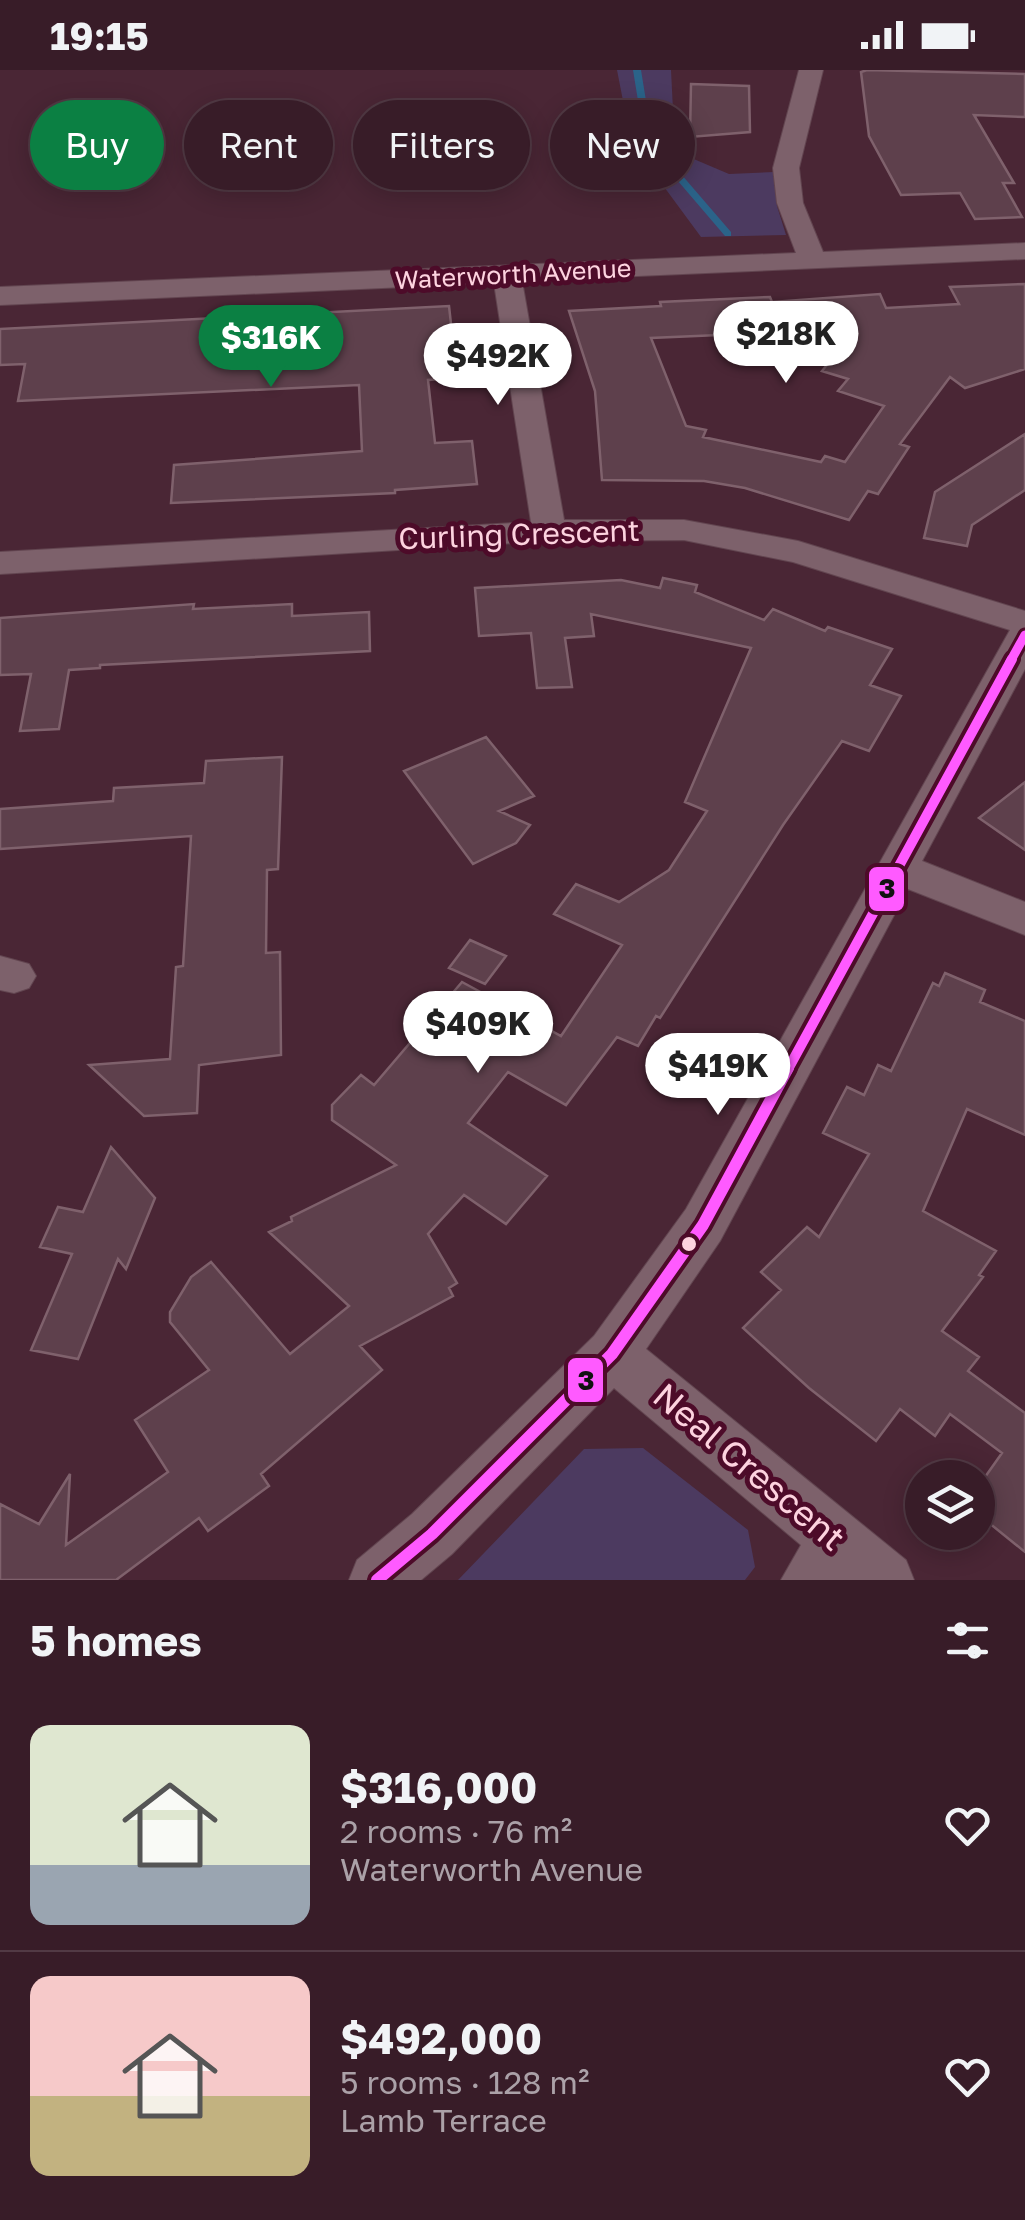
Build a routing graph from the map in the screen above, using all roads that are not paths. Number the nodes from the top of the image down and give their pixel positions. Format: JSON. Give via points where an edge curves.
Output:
{"nodes":[{"id":1,"x":811,"y":70,"type":"edge"},
{"id":2,"x":1025,"y":250,"type":"edge"},
{"id":3,"x":813,"y":260,"type":"junction"},
{"id":4,"x":507,"y":275,"type":"junction"},
{"id":5,"x":0,"y":296,"type":"edge"},
{"id":6,"x":549,"y":531,"type":"junction"},
{"id":7,"x":0,"y":563,"type":"edge"},
{"id":8,"x":1025,"y":624,"type":"edge"},
{"id":9,"x":1025,"y":635,"type":"edge"},
{"id":10,"x":900,"y":869,"type":"junction"},
{"id":11,"x":1025,"y":918,"type":"edge"},
{"id":12,"x":612,"y":1354,"type":"junction"},
{"id":13,"x":824,"y":1561,"type":"edge"},
{"id":14,"x":377,"y":1580,"type":"edge"},
{"id":15,"x":886,"y":1580,"type":"edge"}],
"edges":[{"from":1,"to":3,"type":"street","via":[[786,168],[790,203]]},
{"from":2,"to":3,"type":"street","name":"Waterworth Avenue"},
{"from":3,"to":4,"type":"street","name":"Waterworth Avenue"},
{"from":4,"to":5,"type":"street","name":"Waterworth Avenue"},
{"from":4,"to":6,"type":"street"},
{"from":6,"to":7,"type":"street","name":"Curling Crescent"},
{"from":6,"to":8,"type":"street","name":"Curling Crescent","via":[[684,530],[744,539]]},
{"from":9,"to":10,"type":"street"},
{"from":10,"to":11,"type":"street"},
{"from":10,"to":12,"type":"street","via":[[703,1225]]},
{"from":12,"to":13,"type":"street","name":"Neal Crescent"},
{"from":12,"to":14,"type":"street"},
{"from":13,"to":15,"type":"street","name":"Neal Crescent"}]}
